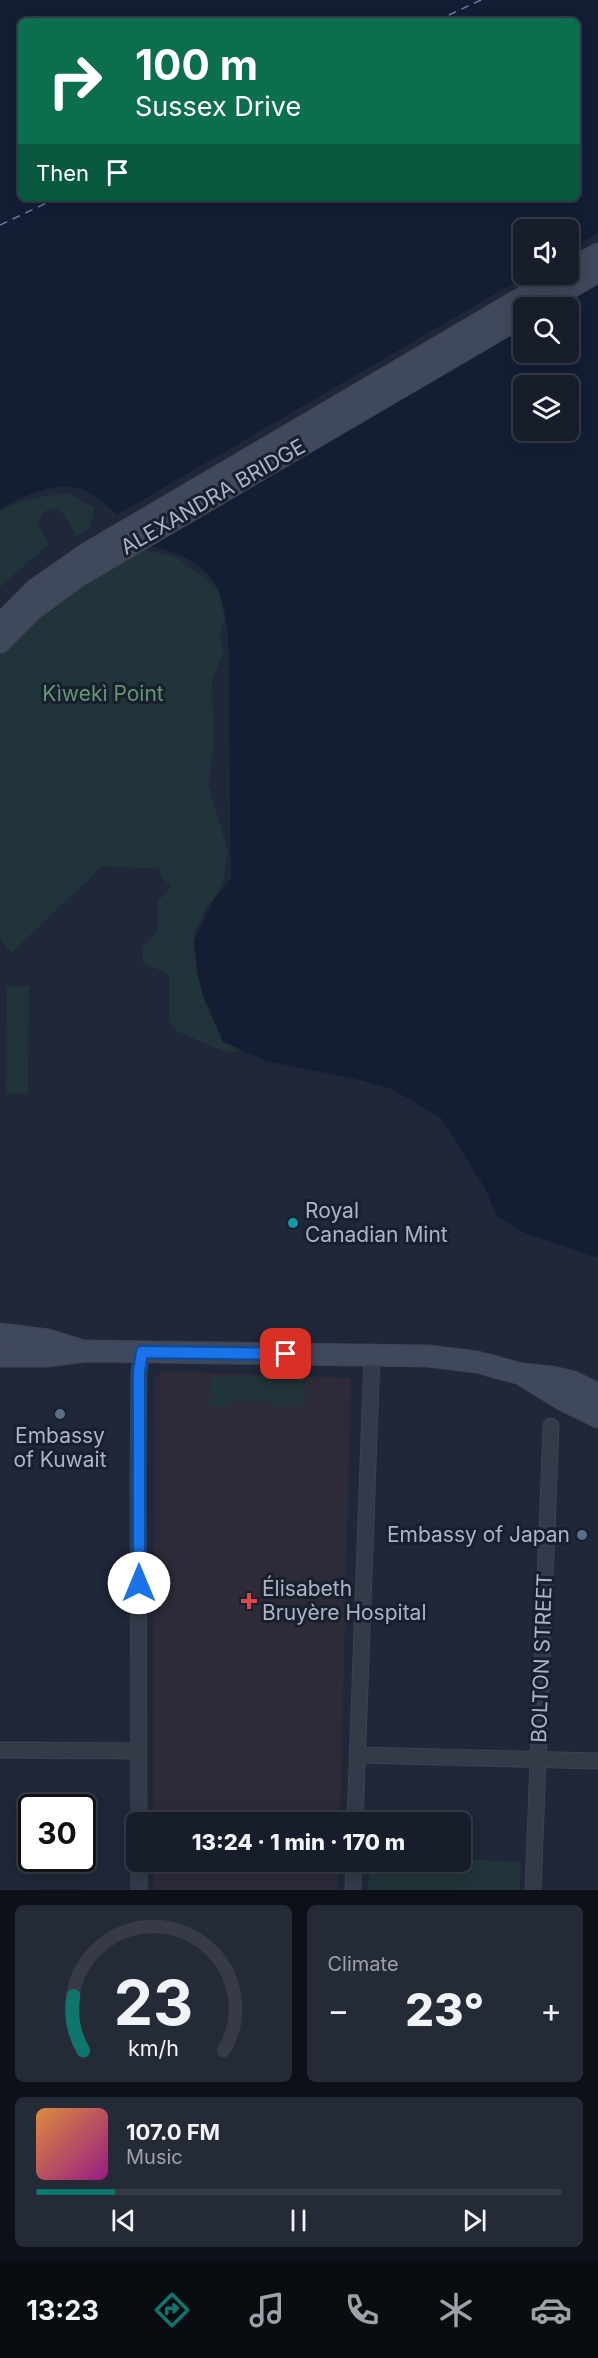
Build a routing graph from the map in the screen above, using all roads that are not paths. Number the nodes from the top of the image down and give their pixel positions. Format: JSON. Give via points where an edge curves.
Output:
{"nodes":[{"id":1,"x":598,"y":254,"type":"edge"},
{"id":2,"x":579,"y":265,"type":"edge"},
{"id":3,"x":598,"y":271,"type":"edge"},
{"id":4,"x":545,"y":285,"type":"edge"},
{"id":5,"x":554,"y":297,"type":"edge"},
{"id":6,"x":513,"y":321,"type":"edge"},
{"id":7,"x":91,"y":559,"type":"junction"},
{"id":8,"x":0,"y":625,"type":"edge"},
{"id":9,"x":0,"y":642,"type":"edge"},
{"id":10,"x":0,"y":1334,"type":"edge"},
{"id":11,"x":86,"y":1352,"type":"junction"},
{"id":12,"x":142,"y":1352,"type":"junction"},
{"id":13,"x":372,"y":1355,"type":"junction"},
{"id":14,"x":0,"y":1356,"type":"edge"},
{"id":15,"x":521,"y":1374,"type":"junction"},
{"id":16,"x":598,"y":1394,"type":"edge"},
{"id":17,"x":598,"y":1418,"type":"edge"},
{"id":18,"x":551,"y":1426,"type":"dead end"},
{"id":19,"x":0,"y":1750,"type":"edge"},
{"id":20,"x":139,"y":1751,"type":"junction"},
{"id":21,"x":357,"y":1755,"type":"junction"},
{"id":22,"x":538,"y":1759,"type":"junction"},
{"id":23,"x":598,"y":1761,"type":"edge"},
{"id":24,"x":139,"y":1812,"type":"edge"},
{"id":25,"x":355,"y":1812,"type":"edge"},
{"id":26,"x":139,"y":1872,"type":"edge"},
{"id":27,"x":354,"y":1872,"type":"edge"},
{"id":28,"x":139,"y":1890,"type":"edge"},
{"id":29,"x":353,"y":1890,"type":"edge"},
{"id":30,"x":533,"y":1890,"type":"edge"}],
"edges":[{"from":1,"to":2,"type":"main road"},
{"from":3,"to":5,"type":"main road"},
{"from":4,"to":7,"type":"main road"},
{"from":6,"to":7,"type":"main road","name":"ALEXANDRA BRIDGE"},
{"from":7,"to":8,"type":"main road","name":"ALEXANDRA BRIDGE","via":[[36,589]]},
{"from":7,"to":9,"type":"main road","name":"ALEXANDRA BRIDGE"},
{"from":10,"to":11,"type":"main road","via":[[48,1340]]},
{"from":11,"to":12,"type":"main road"},
{"from":11,"to":14,"type":"main road"},
{"from":12,"to":13,"type":"main road"},
{"from":12,"to":20,"type":"street","via":[[138,1464]]},
{"from":13,"to":15,"type":"main road","via":[[451,1358]]},
{"from":13,"to":21,"type":"street"},
{"from":15,"to":16,"type":"main road","via":[[573,1382]]},
{"from":15,"to":17,"type":"main road"},
{"from":18,"to":22,"type":"street","name":"BOLTON STREET"},
{"from":19,"to":20,"type":"street"},
{"from":20,"to":24,"type":"street"},
{"from":21,"to":22,"type":"street"},
{"from":21,"to":25,"type":"street"},
{"from":22,"to":23,"type":"street"},
{"from":22,"to":30,"type":"street","name":"BOLTON STREET"},
{"from":26,"to":28,"type":"street"},
{"from":27,"to":29,"type":"street"}]}
